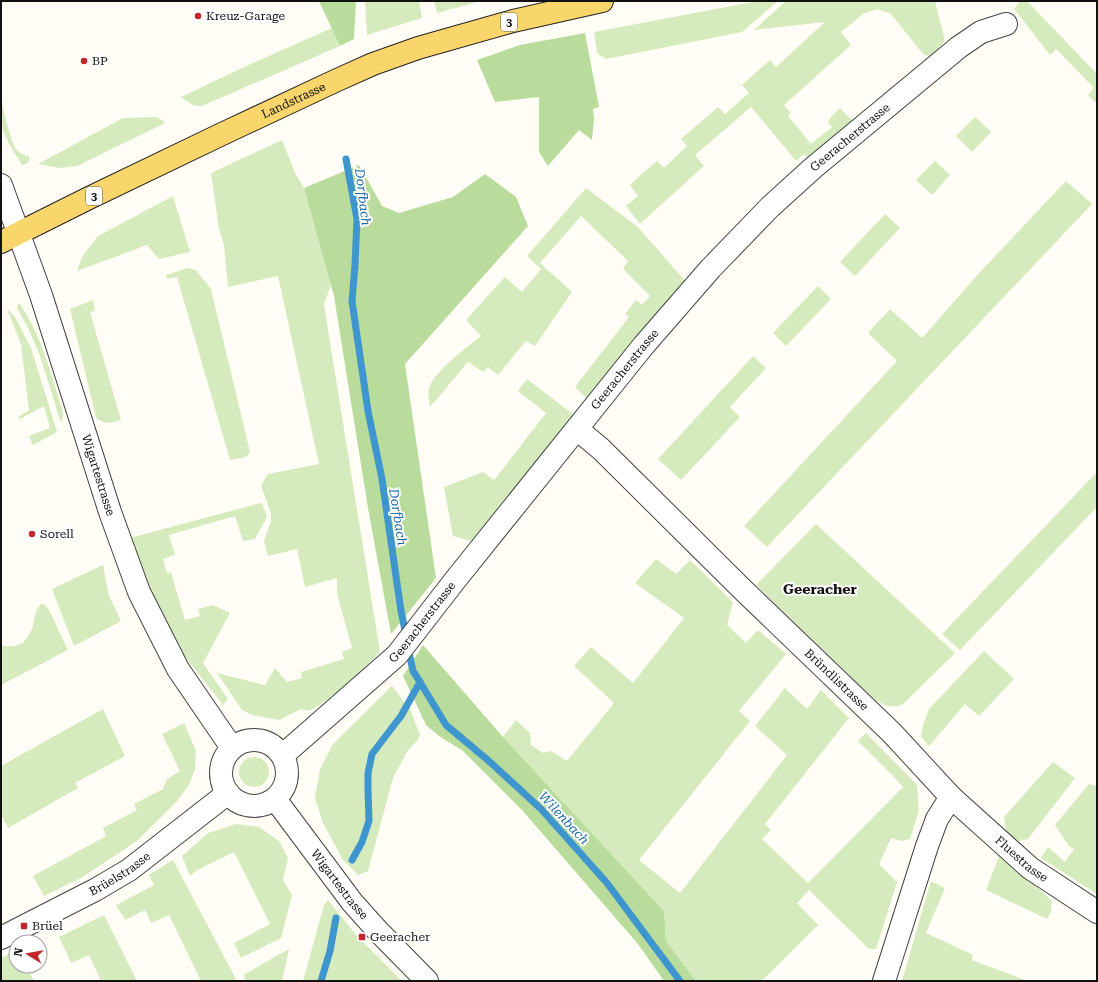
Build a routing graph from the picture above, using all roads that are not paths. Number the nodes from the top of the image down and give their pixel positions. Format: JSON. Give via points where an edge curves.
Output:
{"nodes":[{"id":1,"x":602,"y":1,"type":"edge"},
{"id":2,"x":1006,"y":24,"type":"dead end"},
{"id":3,"x":1,"y":184,"type":"edge"},
{"id":4,"x":10,"y":237,"type":"edge"},
{"id":5,"x":577,"y":429,"type":"junction"},
{"id":6,"x":232,"y":748,"type":"junction"},
{"id":7,"x":283,"y":755,"type":"junction"},
{"id":8,"x":228,"y":793,"type":"junction"},
{"id":9,"x":951,"y":797,"type":"junction"},
{"id":10,"x":275,"y":800,"type":"junction"},
{"id":11,"x":1097,"y":912,"type":"edge"},
{"id":12,"x":1,"y":938,"type":"edge"},
{"id":13,"x":428,"y":981,"type":"edge"},
{"id":14,"x":884,"y":981,"type":"edge"}],
"edges":[{"from":1,"to":4,"type":"main road","name":"Landstrasse","number":"3","via":[[513,21],[418,48],[373,64]]},
{"from":2,"to":5,"type":"street","name":"Geeracherstrasse","via":[[981,32],[959,47],[770,207],[711,268],[644,345]]},
{"from":3,"to":4,"type":"street","name":"Wigartestrasse"},
{"from":4,"to":6,"type":"street","name":"Wigartestrasse","via":[[41,295],[110,512],[139,592],[178,669]]},
{"from":5,"to":7,"type":"street","name":"Geeracherstrasse","via":[[397,655]]},
{"from":5,"to":9,"type":"street","name":"Bründlistrasse","via":[[602,449],[742,589],[892,733]]},
{"from":6,"to":7,"type":"street","via":[[253,739],[275,746]]},
{"from":6,"to":8,"type":"street","via":[[222,765],[221,775]]},
{"from":7,"to":10,"type":"street","via":[[288,774],[282,792]]},
{"from":8,"to":10,"type":"street","via":[[245,805],[255,806]]},
{"from":8,"to":12,"type":"street","name":"Brüelstrasse","via":[[128,870],[95,890]]},
{"from":9,"to":11,"type":"street","name":"Fluestrasse","via":[[1030,868]]},
{"from":9,"to":14,"type":"street","via":[[937,819],[927,846]]},
{"from":10,"to":13,"type":"street","name":"Wigartestrasse","via":[[352,902]]}]}
